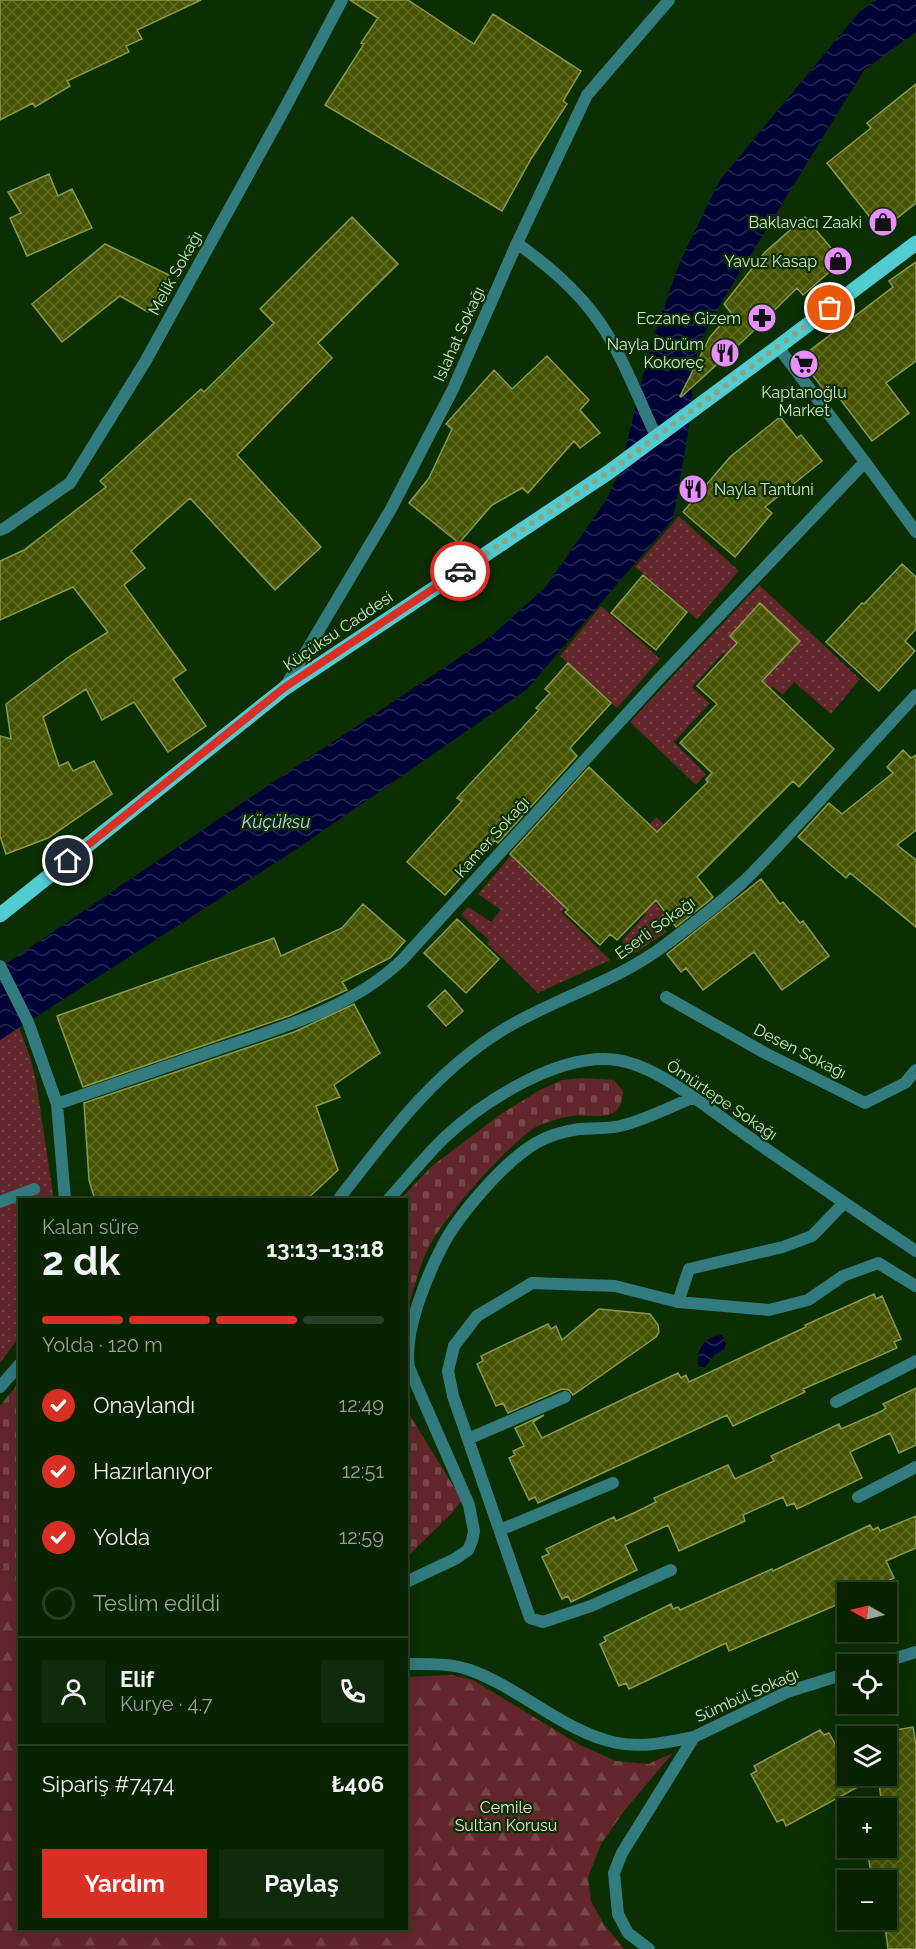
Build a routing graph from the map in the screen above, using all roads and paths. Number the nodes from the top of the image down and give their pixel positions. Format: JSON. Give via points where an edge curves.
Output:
{"nodes":[{"id":1,"x":342,"y":0,"type":"edge"},
{"id":2,"x":669,"y":0,"type":"edge"},
{"id":3,"x":517,"y":243,"type":"junction"},
{"id":4,"x":916,"y":243,"type":"edge"},
{"id":5,"x":778,"y":347,"type":"junction"},
{"id":6,"x":656,"y":436,"type":"junction"},
{"id":7,"x":865,"y":462,"type":"junction"},
{"id":8,"x":0,"y":530,"type":"edge"},
{"id":9,"x":916,"y":532,"type":"edge"},
{"id":10,"x":285,"y":687,"type":"junction"},
{"id":11,"x":916,"y":695,"type":"edge"},
{"id":12,"x":25,"y":895,"type":"junction"},
{"id":13,"x":0,"y":902,"type":"edge"},
{"id":14,"x":0,"y":915,"type":"edge"},
{"id":15,"x":0,"y":966,"type":"edge"},
{"id":16,"x":666,"y":997,"type":"dead end"},
{"id":17,"x":916,"y":1070,"type":"edge"},
{"id":18,"x":692,"y":1098,"type":"junction"},
{"id":19,"x":57,"y":1104,"type":"junction"},
{"id":20,"x":34,"y":1189,"type":"dead end"},
{"id":21,"x":65,"y":1198,"type":"edge"},
{"id":22,"x":340,"y":1198,"type":"edge"},
{"id":23,"x":390,"y":1198,"type":"edge"},
{"id":24,"x":0,"y":1202,"type":"edge"},
{"id":25,"x":844,"y":1203,"type":"junction"},
{"id":26,"x":916,"y":1251,"type":"edge"},
{"id":27,"x":916,"y":1286,"type":"edge"},
{"id":28,"x":678,"y":1302,"type":"junction"},
{"id":29,"x":408,"y":1346,"type":"edge"},
{"id":30,"x":916,"y":1361,"type":"edge"},
{"id":31,"x":408,"y":1362,"type":"edge"},
{"id":32,"x":18,"y":1366,"type":"edge"},
{"id":33,"x":0,"y":1387,"type":"edge"},
{"id":34,"x":565,"y":1396,"type":"dead end"},
{"id":35,"x":836,"y":1402,"type":"dead end"},
{"id":36,"x":468,"y":1439,"type":"junction"},
{"id":37,"x":916,"y":1467,"type":"edge"},
{"id":38,"x":613,"y":1483,"type":"dead end"},
{"id":39,"x":858,"y":1497,"type":"dead end"},
{"id":40,"x":500,"y":1530,"type":"junction"},
{"id":41,"x":671,"y":1570,"type":"dead end"},
{"id":42,"x":408,"y":1581,"type":"edge"},
{"id":43,"x":916,"y":1652,"type":"edge"},
{"id":44,"x":897,"y":1658,"type":"edge"},
{"id":45,"x":408,"y":1664,"type":"edge"},
{"id":46,"x":837,"y":1676,"type":"edge"},
{"id":47,"x":694,"y":1737,"type":"junction"},
{"id":48,"x":649,"y":1949,"type":"edge"}],
"edges":[{"from":1,"to":8,"type":"street","name":"Melik Sokağı","via":[[145,362],[70,483]]},
{"from":2,"to":3,"type":"street","name":"Islahat Sokağı","via":[[587,96]]},
{"from":3,"to":6,"type":"street","via":[[564,281],[598,320]]},
{"from":3,"to":10,"type":"street","name":"Islahat Sokağı","via":[[453,389],[391,509]]},
{"from":4,"to":5,"type":"main road","name":"Küçüksu Caddesi"},
{"from":5,"to":6,"type":"main road","name":"Küçüksu Caddesi"},
{"from":5,"to":7,"type":"street"},
{"from":6,"to":10,"type":"main road","name":"Küçüksu Caddesi","via":[[609,472]]},
{"from":7,"to":9,"type":"street"},
{"from":7,"to":19,"type":"street","name":"Kamer Sokağı","via":[[402,960],[376,982],[332,1007],[288,1025]]},
{"from":10,"to":12,"type":"main road","name":"Küçüksu Caddesi"},
{"from":11,"to":22,"type":"street","name":"Eserli Sokağı","via":[[742,882],[640,963],[502,1030],[472,1050],[423,1094]]},
{"from":12,"to":13,"type":"main road"},
{"from":12,"to":14,"type":"main road","name":"Küçüksu Caddesi"},
{"from":15,"to":19,"type":"street","via":[[28,1022]]},
{"from":16,"to":17,"type":"street","name":"Desen Sokağı","via":[[865,1103],[905,1083]]},
{"from":18,"to":23,"type":"street","name":"Ömürtepe Sokağı","via":[[654,1074],[618,1060],[601,1059],[551,1070],[524,1081],[470,1117],[444,1138]]},
{"from":18,"to":25,"type":"street","name":"Ömürtepe Sokağı"},
{"from":18,"to":29,"type":"street","via":[[619,1126],[555,1135],[515,1159],[445,1242],[416,1311]]},
{"from":19,"to":21,"type":"street"},
{"from":20,"to":24,"type":"street"},
{"from":25,"to":26,"type":"street","name":"Ömürtepe Sokağı"},
{"from":25,"to":28,"type":"street","via":[[812,1236],[783,1247],[689,1269]]},
{"from":27,"to":28,"type":"street","via":[[878,1263],[843,1276],[808,1300],[769,1310]]},
{"from":28,"to":36,"type":"street","via":[[615,1286],[532,1283],[477,1316],[454,1346],[448,1371]]},
{"from":30,"to":35,"type":"street"},
{"from":31,"to":42,"type":"street","via":[[470,1505],[474,1531],[468,1550]]},
{"from":32,"to":33,"type":"street"},
{"from":34,"to":36,"type":"street"},
{"from":36,"to":40,"type":"street"},
{"from":37,"to":39,"type":"street"},
{"from":38,"to":40,"type":"street"},
{"from":40,"to":41,"type":"street","via":[[530,1618],[543,1622],[591,1606]]},
{"from":43,"to":44,"type":"street"},
{"from":45,"to":47,"type":"street","name":"Sümbül Sokağı","via":[[468,1669],[600,1739],[653,1745]]},
{"from":46,"to":47,"type":"street","name":"Sümbül Sokağı","via":[[787,1692]]},
{"from":47,"to":48,"type":"street","via":[[622,1853],[614,1873],[618,1914],[628,1932]]}]}
